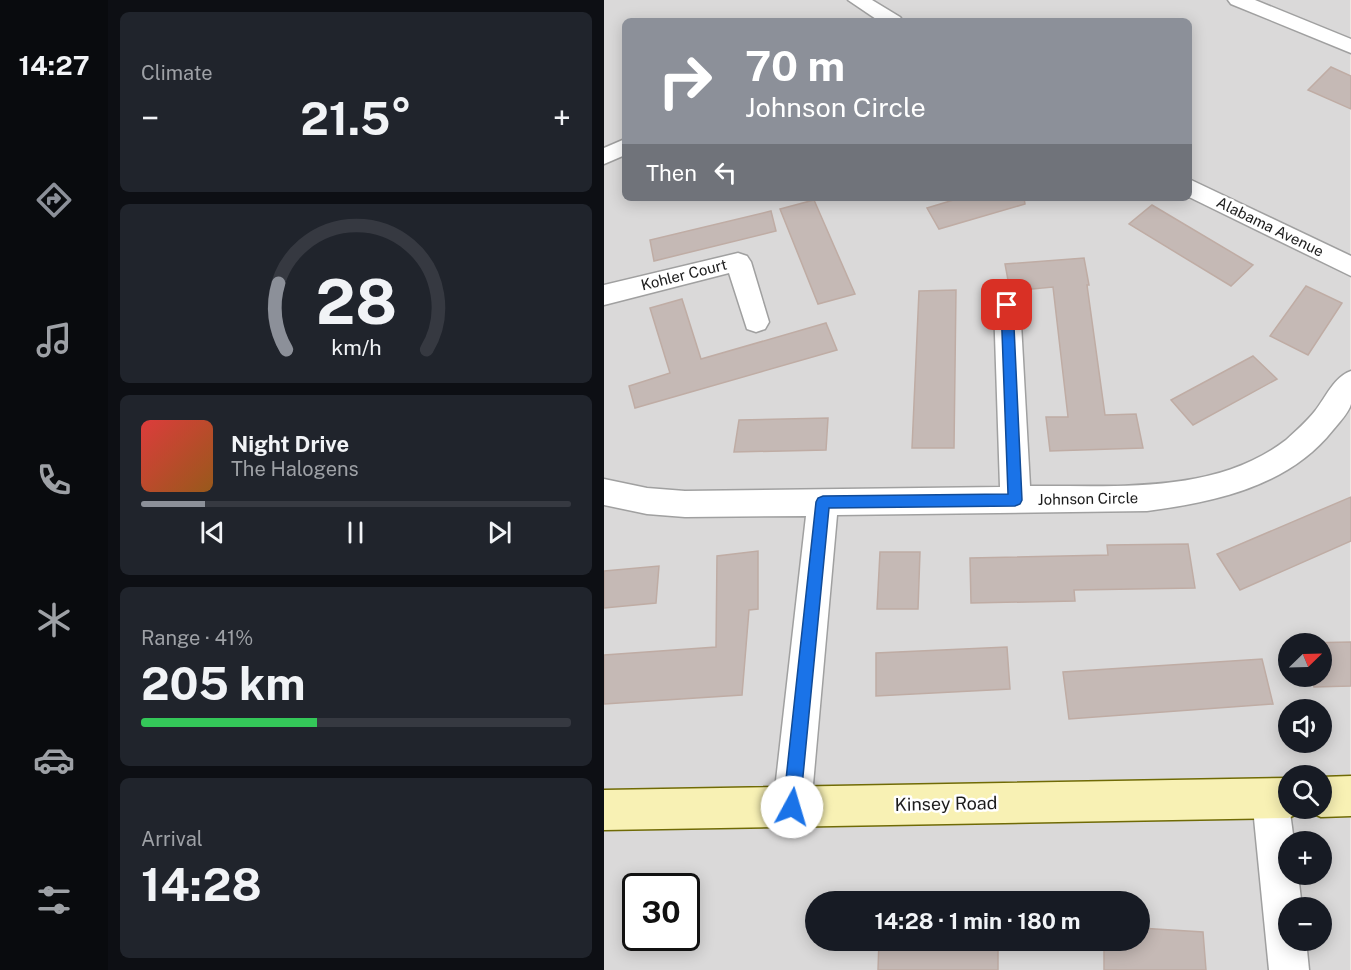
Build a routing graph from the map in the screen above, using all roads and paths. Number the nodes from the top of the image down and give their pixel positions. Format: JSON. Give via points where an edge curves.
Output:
{"nodes":[{"id":1,"x":858,"y":0,"type":"edge"},
{"id":2,"x":1238,"y":0,"type":"edge"},
{"id":3,"x":888,"y":18,"type":"edge"},
{"id":4,"x":1351,"y":47,"type":"edge"},
{"id":5,"x":622,"y":148,"type":"edge"},
{"id":6,"x":604,"y":157,"type":"edge"},
{"id":7,"x":1192,"y":188,"type":"edge"},
{"id":8,"x":1351,"y":267,"type":"edge"},
{"id":9,"x":604,"y":295,"type":"edge"},
{"id":10,"x":1007,"y":305,"type":"dead end"},
{"id":11,"x":756,"y":322,"type":"dead end"},
{"id":12,"x":1351,"y":382,"type":"edge"},
{"id":13,"x":1340,"y":420,"type":"edge"},
{"id":14,"x":604,"y":492,"type":"edge"},
{"id":15,"x":1015,"y":500,"type":"junction"},
{"id":16,"x":823,"y":502,"type":"junction"},
{"id":17,"x":1351,"y":796,"type":"edge"},
{"id":18,"x":1332,"y":797,"type":"edge"},
{"id":19,"x":1278,"y":798,"type":"edge"},
{"id":20,"x":792,"y":807,"type":"junction"},
{"id":21,"x":604,"y":810,"type":"edge"},
{"id":22,"x":1280,"y":819,"type":"edge"},
{"id":23,"x":1289,"y":970,"type":"edge"}],
"edges":[{"from":1,"to":3,"type":"street"},
{"from":2,"to":4,"type":"street"},
{"from":5,"to":6,"type":"street"},
{"from":7,"to":8,"type":"street","name":"Alabama Avenue"},
{"from":9,"to":11,"type":"street","name":"Kohler Court","via":[[738,262]]},
{"from":10,"to":15,"type":"street"},
{"from":12,"to":13,"type":"street","name":"Johnson Circle"},
{"from":13,"to":15,"type":"street","name":"Johnson Circle","via":[[1261,471],[1198,492],[1147,498]]},
{"from":14,"to":16,"type":"street","name":"Johnson Circle","via":[[685,504]]},
{"from":15,"to":16,"type":"street","name":"Johnson Circle"},
{"from":16,"to":20,"type":"street"},
{"from":17,"to":18,"type":"street"},
{"from":19,"to":20,"type":"street","name":"Kinsey Road"},
{"from":20,"to":21,"type":"street","name":"Kinsey Road"},
{"from":22,"to":23,"type":"street"}]}
